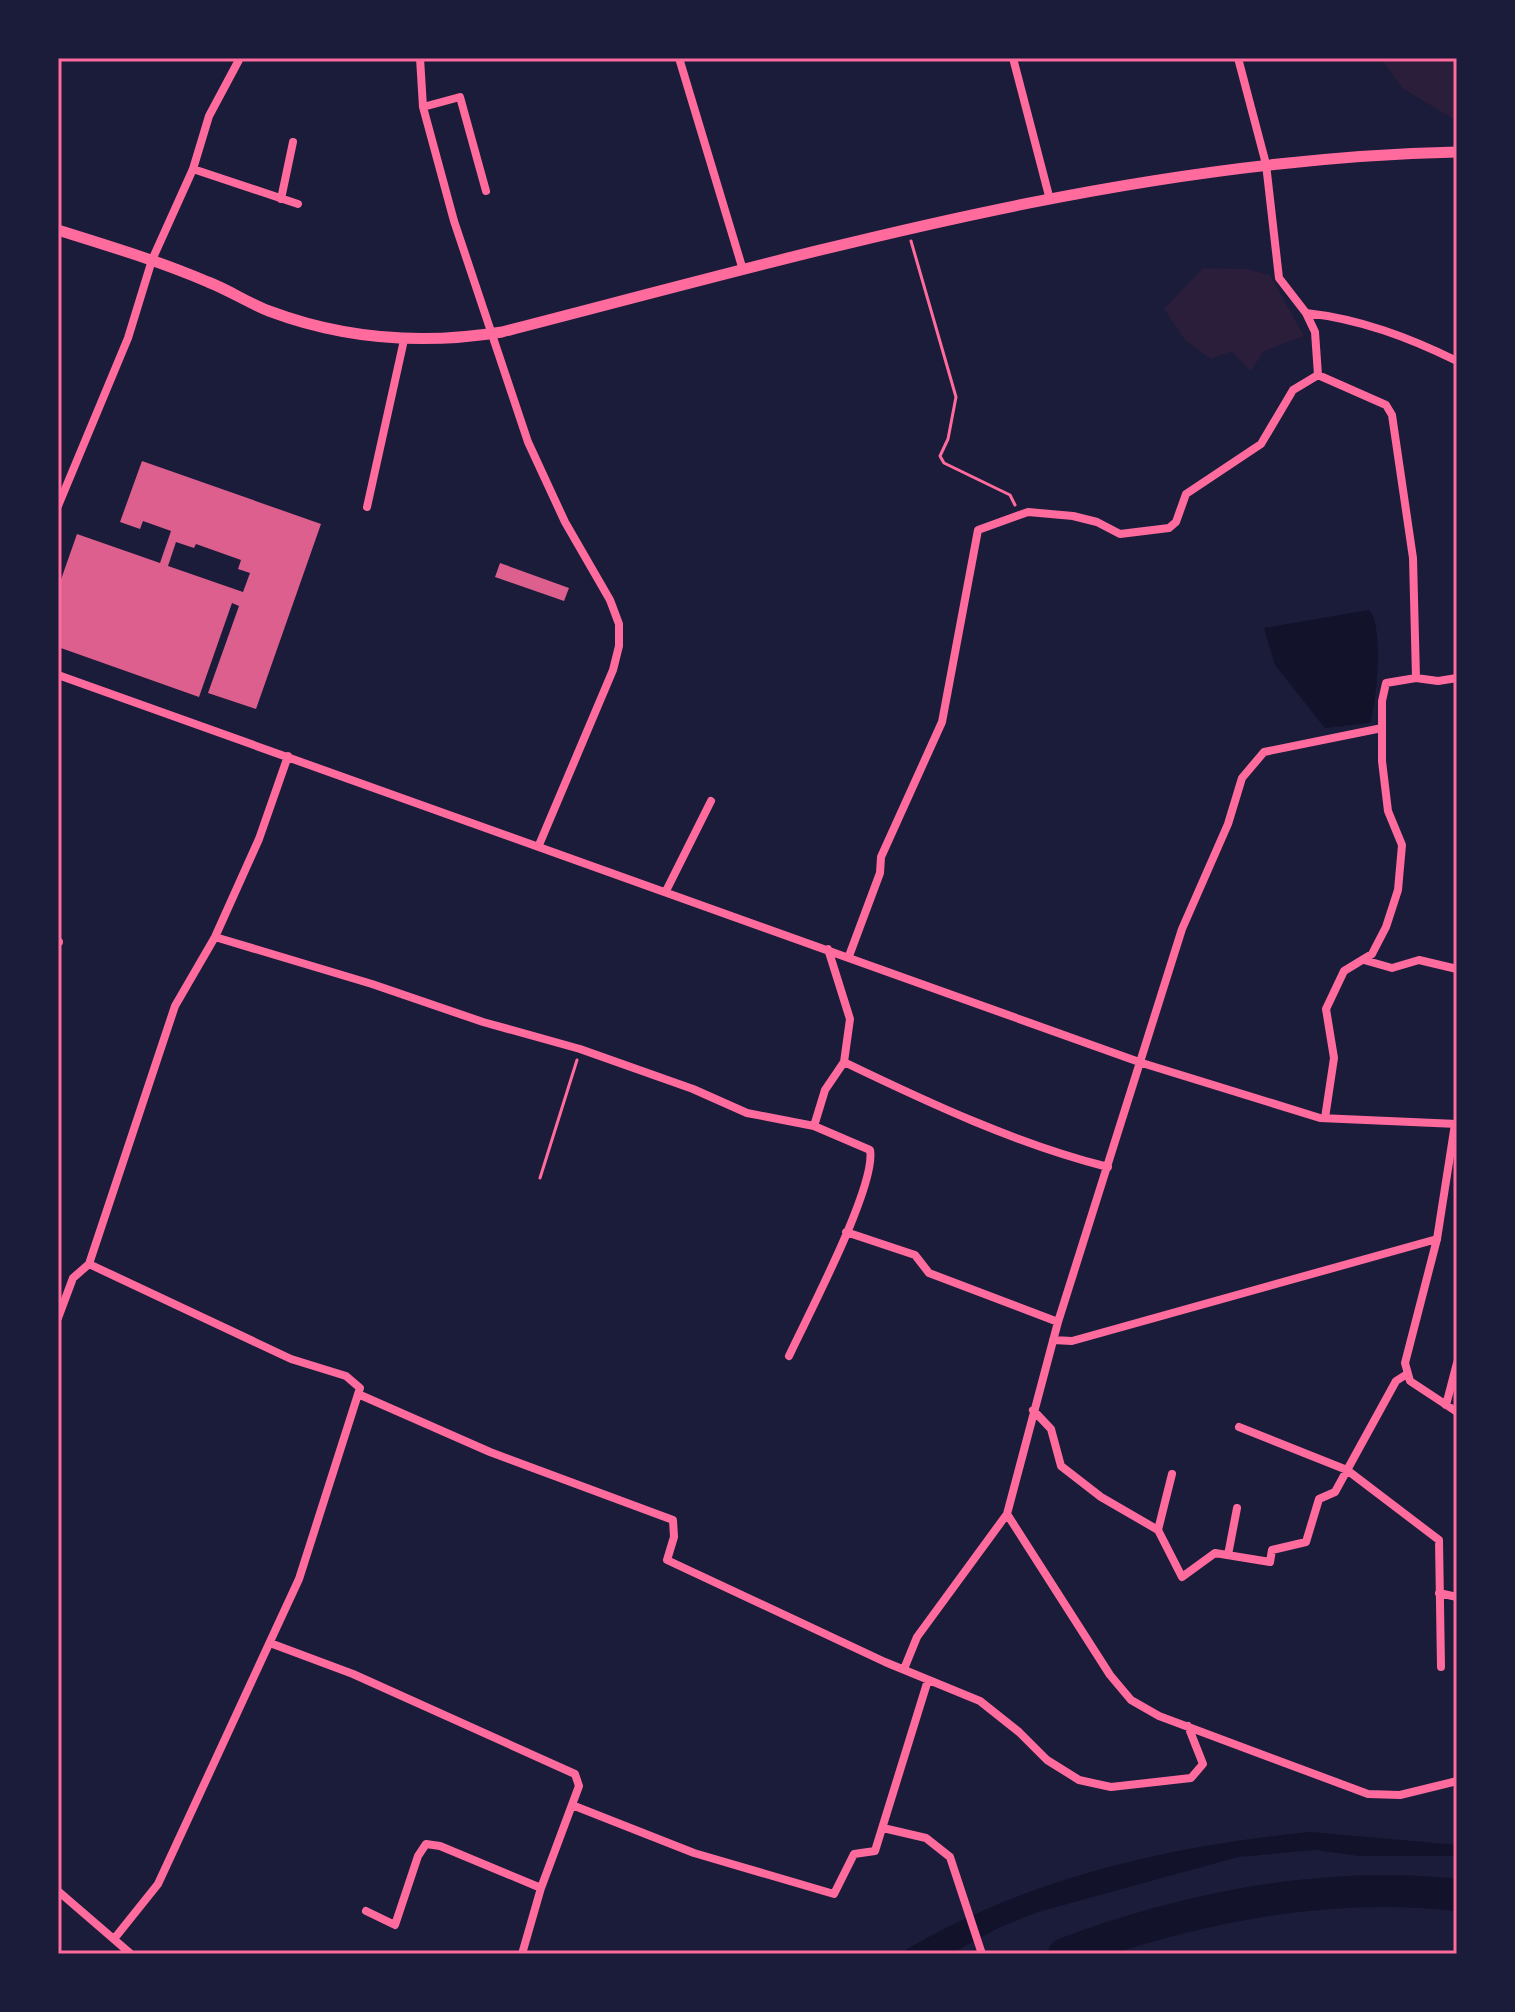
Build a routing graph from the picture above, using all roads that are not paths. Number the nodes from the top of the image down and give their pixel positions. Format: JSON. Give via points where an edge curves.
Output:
{"nodes":[{"id":1,"x":240,"y":58,"type":"edge"},
{"id":2,"x":420,"y":58,"type":"edge"},
{"id":3,"x":679,"y":58,"type":"edge"},
{"id":4,"x":1013,"y":58,"type":"edge"},
{"id":5,"x":1238,"y":58,"type":"edge"},
{"id":6,"x":423,"y":107,"type":"junction"},
{"id":7,"x":293,"y":142,"type":"dead end"},
{"id":8,"x":1457,"y":152,"type":"edge"},
{"id":9,"x":1266,"y":164,"type":"junction"},
{"id":10,"x":193,"y":169,"type":"junction"},
{"id":11,"x":486,"y":191,"type":"dead end"},
{"id":12,"x":1049,"y":196,"type":"junction"},
{"id":13,"x":281,"y":199,"type":"junction"},
{"id":14,"x":298,"y":204,"type":"dead end"},
{"id":15,"x":58,"y":230,"type":"edge"},
{"id":16,"x":152,"y":260,"type":"junction"},
{"id":17,"x":743,"y":270,"type":"junction"},
{"id":18,"x":1306,"y":313,"type":"junction"},
{"id":19,"x":494,"y":333,"type":"junction"},
{"id":20,"x":404,"y":340,"type":"junction"},
{"id":21,"x":1457,"y":361,"type":"edge"},
{"id":22,"x":1318,"y":375,"type":"junction"},
{"id":23,"x":58,"y":506,"type":"edge"},
{"id":24,"x":367,"y":507,"type":"dead end"},
{"id":25,"x":58,"y":675,"type":"edge"},
{"id":26,"x":1416,"y":678,"type":"junction"},
{"id":27,"x":1457,"y":678,"type":"edge"},
{"id":28,"x":1382,"y":728,"type":"junction"},
{"id":29,"x":288,"y":756,"type":"junction"},
{"id":30,"x":711,"y":801,"type":"dead end"},
{"id":31,"x":539,"y":845,"type":"junction"},
{"id":32,"x":666,"y":891,"type":"junction"},
{"id":33,"x":215,"y":937,"type":"junction"},
{"id":34,"x":828,"y":949,"type":"junction"},
{"id":35,"x":849,"y":956,"type":"junction"},
{"id":36,"x":1364,"y":960,"type":"junction"},
{"id":37,"x":1457,"y":969,"type":"edge"},
{"id":38,"x":844,"y":1062,"type":"junction"},
{"id":39,"x":1142,"y":1063,"type":"junction"},
{"id":40,"x":1325,"y":1118,"type":"junction"},
{"id":41,"x":1456,"y":1124,"type":"edge"},
{"id":42,"x":814,"y":1126,"type":"junction"},
{"id":43,"x":1108,"y":1167,"type":"junction"},
{"id":44,"x":846,"y":1232,"type":"junction"},
{"id":45,"x":1437,"y":1239,"type":"junction"},
{"id":46,"x":89,"y":1264,"type":"junction"},
{"id":47,"x":58,"y":1318,"type":"edge"},
{"id":48,"x":1058,"y":1322,"type":"junction"},
{"id":49,"x":1053,"y":1340,"type":"junction"},
{"id":50,"x":789,"y":1356,"type":"dead end"},
{"id":51,"x":1457,"y":1363,"type":"edge"},
{"id":52,"x":1407,"y":1374,"type":"junction"},
{"id":53,"x":358,"y":1394,"type":"junction"},
{"id":54,"x":1446,"y":1405,"type":"junction"},
{"id":55,"x":1033,"y":1410,"type":"junction"},
{"id":56,"x":1457,"y":1412,"type":"edge"},
{"id":57,"x":1239,"y":1427,"type":"dead end"},
{"id":58,"x":1347,"y":1470,"type":"junction"},
{"id":59,"x":1172,"y":1474,"type":"dead end"},
{"id":60,"x":1237,"y":1508,"type":"dead end"},
{"id":61,"x":1007,"y":1514,"type":"junction"},
{"id":62,"x":1158,"y":1530,"type":"junction"},
{"id":63,"x":1228,"y":1555,"type":"junction"},
{"id":64,"x":1439,"y":1593,"type":"junction"},
{"id":65,"x":1457,"y":1597,"type":"edge"},
{"id":66,"x":270,"y":1643,"type":"junction"},
{"id":67,"x":1441,"y":1667,"type":"dead end"},
{"id":68,"x":904,"y":1669,"type":"junction"},
{"id":69,"x":928,"y":1680,"type":"junction"},
{"id":70,"x":1188,"y":1726,"type":"junction"},
{"id":71,"x":1457,"y":1781,"type":"edge"},
{"id":72,"x":572,"y":1805,"type":"junction"},
{"id":73,"x":883,"y":1828,"type":"junction"},
{"id":74,"x":541,"y":1888,"type":"junction"},
{"id":75,"x":58,"y":1891,"type":"edge"},
{"id":76,"x":366,"y":1911,"type":"dead end"},
{"id":77,"x":114,"y":1939,"type":"junction"},
{"id":78,"x":131,"y":1954,"type":"edge"},
{"id":79,"x":522,"y":1954,"type":"edge"},
{"id":80,"x":982,"y":1954,"type":"edge"}],
"edges":[{"from":1,"to":10,"type":"street","via":[[209,116]]},
{"from":2,"to":6,"type":"street"},
{"from":3,"to":17,"type":"street"},
{"from":4,"to":12,"type":"street"},
{"from":5,"to":9,"type":"street"},
{"from":6,"to":11,"type":"street","via":[[460,97]]},
{"from":6,"to":19,"type":"street","via":[[454,221]]},
{"from":7,"to":13,"type":"street"},
{"from":8,"to":9,"type":"street"},
{"from":9,"to":12,"type":"street"},
{"from":9,"to":18,"type":"street","via":[[1279,278]]},
{"from":10,"to":13,"type":"street"},
{"from":10,"to":16,"type":"street"},
{"from":12,"to":17,"type":"street"},
{"from":13,"to":14,"type":"street"},
{"from":15,"to":16,"type":"street"},
{"from":16,"to":20,"type":"street","via":[[320,328]]},
{"from":16,"to":23,"type":"street","via":[[128,338]]},
{"from":17,"to":19,"type":"street"},
{"from":18,"to":21,"type":"street","via":[[1392,332]]},
{"from":18,"to":22,"type":"street","via":[[1315,332]]},
{"from":19,"to":20,"type":"street"},
{"from":19,"to":31,"type":"street","via":[[528,442],[619,624],[613,670]]},
{"from":20,"to":24,"type":"street"},
{"from":22,"to":26,"type":"street","via":[[1386,405],[1392,415],[1413,558]]},
{"from":22,"to":35,"type":"street","via":[[1293,390],[1261,444],[1186,494],[1169,528],[1120,534],[1073,516],[1028,512],[978,530],[942,722],[881,857]]},
{"from":25,"to":29,"type":"street"},
{"from":26,"to":27,"type":"street"},
{"from":26,"to":28,"type":"street","via":[[1386,683]]},
{"from":28,"to":36,"type":"street","via":[[1388,811],[1402,845],[1402,861],[1386,927]]},
{"from":28,"to":39,"type":"street","via":[[1264,752],[1242,778],[1182,929]]},
{"from":29,"to":31,"type":"street"},
{"from":29,"to":33,"type":"street","via":[[259,839]]},
{"from":30,"to":32,"type":"street"},
{"from":31,"to":32,"type":"street"},
{"from":32,"to":34,"type":"street"},
{"from":33,"to":42,"type":"street","via":[[580,1049],[747,1113]]},
{"from":33,"to":46,"type":"street","via":[[175,1006]]},
{"from":34,"to":35,"type":"street"},
{"from":34,"to":38,"type":"street","via":[[850,1019]]},
{"from":35,"to":39,"type":"street"},
{"from":36,"to":37,"type":"street","via":[[1392,968],[1419,960]]},
{"from":36,"to":40,"type":"street","via":[[1344,971],[1326,1009],[1334,1058]]},
{"from":38,"to":42,"type":"street","via":[[825,1090]]},
{"from":38,"to":43,"type":"street","via":[[1047,1149]]},
{"from":39,"to":40,"type":"street"},
{"from":39,"to":43,"type":"street"},
{"from":40,"to":41,"type":"street"},
{"from":41,"to":45,"type":"street"},
{"from":42,"to":44,"type":"street","via":[[870,1150],[872,1163]]},
{"from":43,"to":48,"type":"street"},
{"from":44,"to":48,"type":"street","via":[[915,1255],[929,1273]]},
{"from":44,"to":50,"type":"street"},
{"from":45,"to":49,"type":"street","via":[[1072,1341]]},
{"from":45,"to":52,"type":"street","via":[[1405,1363]]},
{"from":46,"to":47,"type":"street","via":[[73,1278]]},
{"from":46,"to":53,"type":"street","via":[[291,1359],[346,1376],[360,1388]]},
{"from":48,"to":49,"type":"street"},
{"from":49,"to":55,"type":"street"},
{"from":51,"to":54,"type":"street"},
{"from":52,"to":54,"type":"street"},
{"from":52,"to":58,"type":"street","via":[[1396,1381]]},
{"from":53,"to":66,"type":"street","via":[[299,1579]]},
{"from":53,"to":68,"type":"street","via":[[490,1452],[673,1520],[667,1560]]},
{"from":54,"to":56,"type":"street"},
{"from":55,"to":61,"type":"street"},
{"from":55,"to":62,"type":"street","via":[[1051,1429],[1061,1466]]},
{"from":57,"to":58,"type":"street"},
{"from":58,"to":63,"type":"street","via":[[1335,1492],[1319,1499],[1306,1542],[1272,1550],[1270,1562]]},
{"from":58,"to":64,"type":"street","via":[[1439,1540]]},
{"from":59,"to":62,"type":"street"},
{"from":60,"to":63,"type":"street"},
{"from":61,"to":68,"type":"street","via":[[917,1637]]},
{"from":61,"to":70,"type":"street","via":[[1131,1700]]},
{"from":62,"to":63,"type":"street","via":[[1182,1577],[1215,1553]]},
{"from":64,"to":65,"type":"street"},
{"from":64,"to":67,"type":"street"},
{"from":66,"to":72,"type":"street","via":[[353,1674],[575,1774],[579,1786]]},
{"from":66,"to":77,"type":"street","via":[[158,1884]]},
{"from":68,"to":69,"type":"street"},
{"from":69,"to":70,"type":"street","via":[[980,1701],[1047,1760],[1079,1780],[1111,1787],[1191,1778],[1203,1764]]},
{"from":69,"to":73,"type":"street"},
{"from":70,"to":71,"type":"street","via":[[1368,1794],[1400,1795]]},
{"from":72,"to":73,"type":"street","via":[[694,1853],[834,1894],[854,1854],[875,1851]]},
{"from":72,"to":74,"type":"street"},
{"from":73,"to":80,"type":"street","via":[[926,1838],[950,1857]]},
{"from":74,"to":76,"type":"street","via":[[426,1844],[395,1925]]},
{"from":74,"to":79,"type":"street"},
{"from":75,"to":77,"type":"street"},
{"from":77,"to":78,"type":"street"}]}
